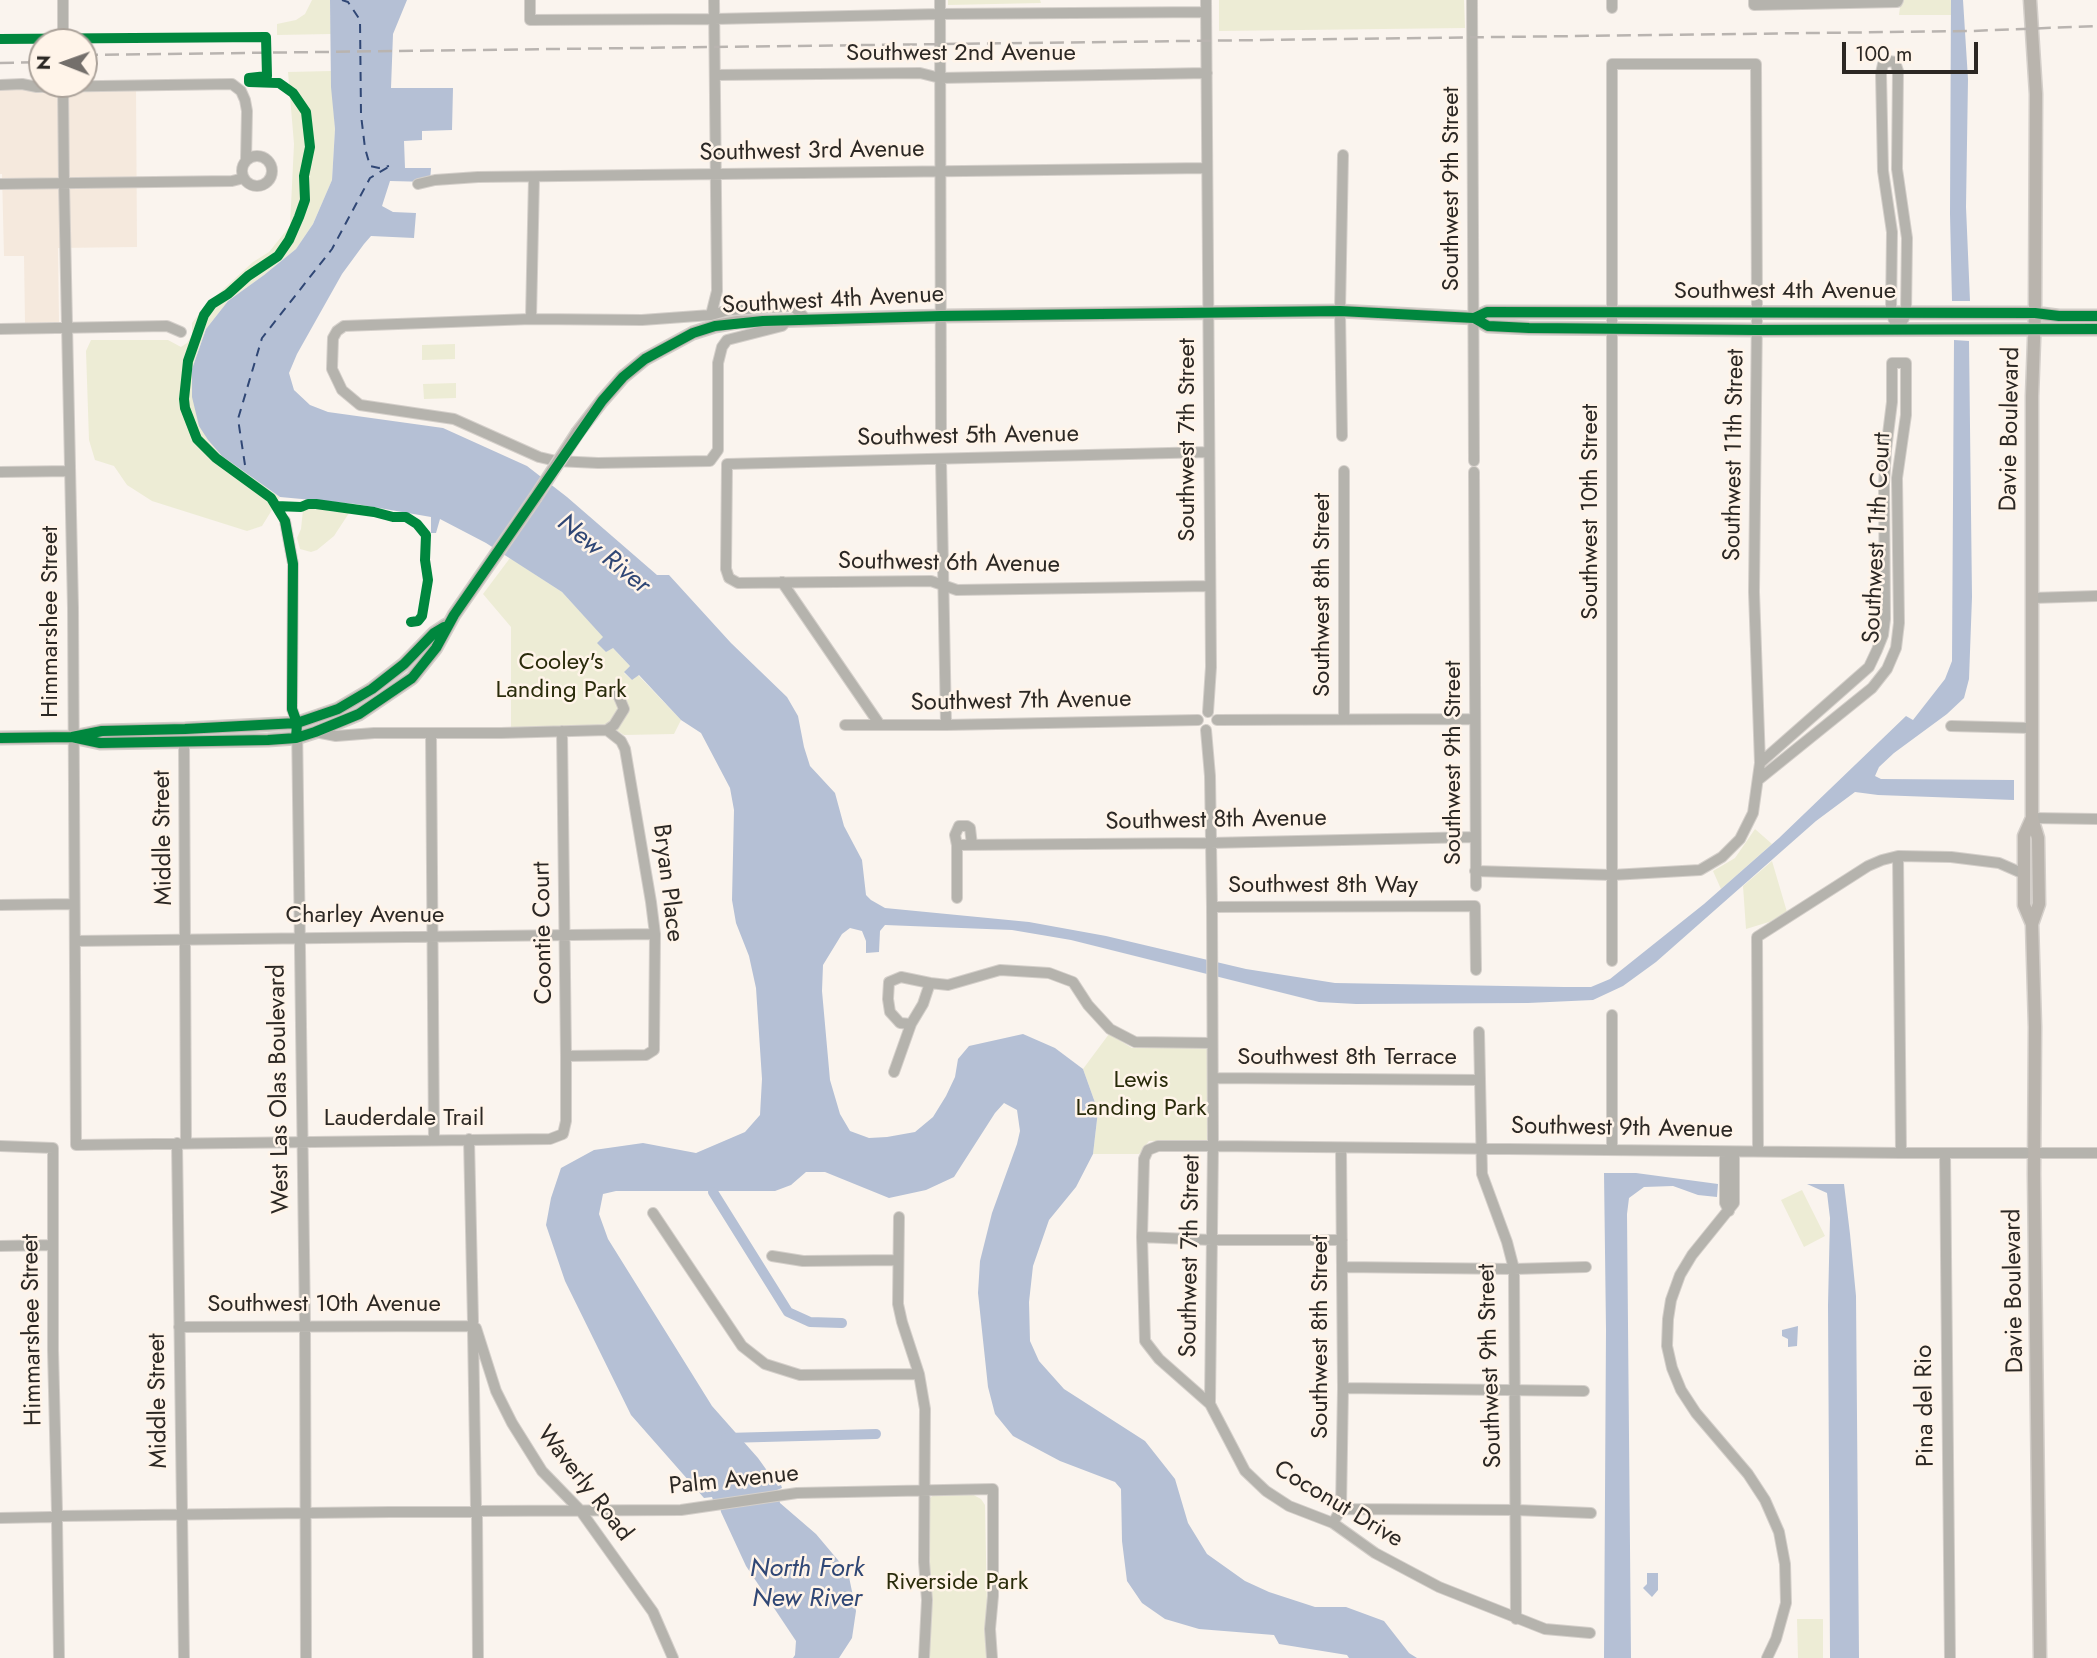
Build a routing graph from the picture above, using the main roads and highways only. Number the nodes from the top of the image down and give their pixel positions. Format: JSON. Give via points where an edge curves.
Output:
{"nodes":[{"id":1,"x":2030,"y":0,"type":"edge"},
{"id":2,"x":2035,"y":313,"type":"junction"},
{"id":3,"x":2097,"y":316,"type":"edge"},
{"id":4,"x":1474,"y":318,"type":"junction"},
{"id":5,"x":2034,"y":329,"type":"junction"},
{"id":6,"x":2097,"y":329,"type":"edge"},
{"id":7,"x":452,"y":619,"type":"junction"},
{"id":8,"x":72,"y":737,"type":"junction"},
{"id":9,"x":0,"y":738,"type":"edge"},
{"id":10,"x":2032,"y":817,"type":"junction"},
{"id":11,"x":2032,"y":923,"type":"junction"},
{"id":12,"x":2040,"y":1658,"type":"edge"}],
"edges":[{"from":1,"to":2,"type":"main road","name":"Davie Boulevard","via":[[2036,94]]},
{"from":2,"to":3,"type":"main road","name":"Southwest 4th Avenue"},
{"from":2,"to":4,"type":"main road","name":"Southwest 4th Avenue","via":[[1488,312]]},
{"from":2,"to":5,"type":"main road","name":"Davie Boulevard"},
{"from":4,"to":5,"type":"main road","name":"Southwest 4th Avenue","via":[[1488,326],[1612,329]]},
{"from":4,"to":7,"type":"main road","name":"Southwest 4th Avenue","bridge":true,"via":[[1340,311],[1209,312],[806,319],[715,326],[670,344],[623,377],[578,432]]},
{"from":5,"to":6,"type":"main road","name":"Southwest 4th Avenue"},
{"from":5,"to":10,"type":"main road","name":"Davie Boulevard"},
{"from":7,"to":8,"type":"main road","via":[[372,689],[338,709],[297,723],[102,731]]},
{"from":7,"to":8,"type":"main road","name":"Southwest 4th Avenue","via":[[412,678],[359,714],[296,738],[100,743]]},
{"from":8,"to":9,"type":"main road"},
{"from":10,"to":11,"type":"main road","name":"Davie Boulevard","via":[[2038,838],[2039,904]]},
{"from":10,"to":11,"type":"main road","name":"Davie Boulevard","via":[[2024,836],[2024,905]]},
{"from":11,"to":12,"type":"main road","name":"Davie Boulevard"}]}
